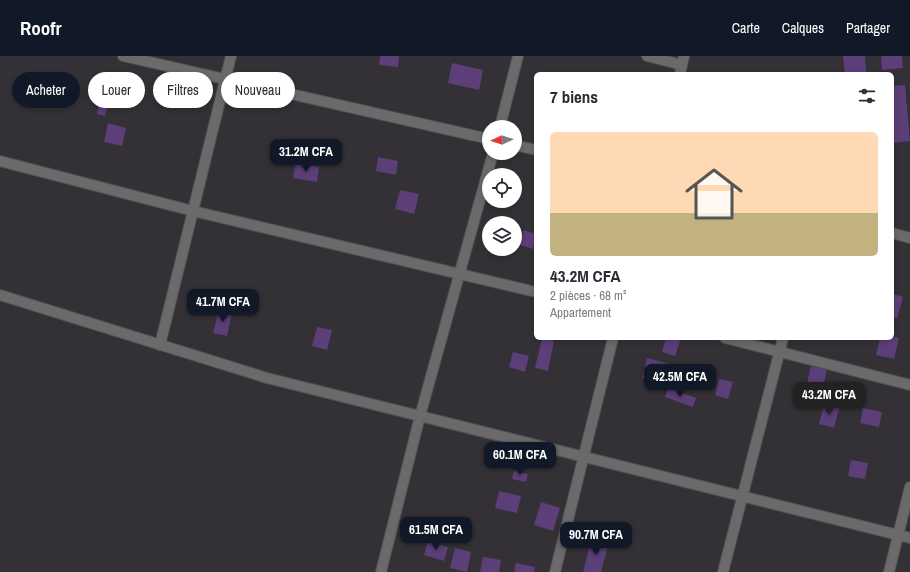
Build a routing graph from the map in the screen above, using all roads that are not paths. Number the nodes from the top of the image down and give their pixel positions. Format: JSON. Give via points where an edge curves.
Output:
{"nodes":[{"id":1,"x":123,"y":56,"type":"edge"},
{"id":2,"x":231,"y":56,"type":"edge"},
{"id":3,"x":518,"y":56,"type":"edge"},
{"id":4,"x":647,"y":56,"type":"edge"},
{"id":5,"x":682,"y":65,"type":"edge"},
{"id":6,"x":227,"y":72,"type":"edge"},
{"id":7,"x":221,"y":78,"type":"edge"},
{"id":8,"x":295,"y":95,"type":"edge"},
{"id":9,"x":221,"y":96,"type":"edge"},
{"id":10,"x":502,"y":120,"type":"edge"},
{"id":11,"x":482,"y":137,"type":"edge"},
{"id":12,"x":522,"y":147,"type":"edge"},
{"id":13,"x":534,"y":150,"type":"edge"},
{"id":14,"x":491,"y":160,"type":"edge"},
{"id":15,"x":0,"y":161,"type":"edge"},
{"id":16,"x":193,"y":211,"type":"junction"},
{"id":17,"x":894,"y":234,"type":"edge"},
{"id":18,"x":910,"y":238,"type":"edge"},
{"id":19,"x":460,"y":273,"type":"junction"},
{"id":20,"x":534,"y":292,"type":"edge"},
{"id":21,"x":0,"y":295,"type":"edge"},
{"id":22,"x":613,"y":340,"type":"edge"},
{"id":23,"x":733,"y":340,"type":"edge"},
{"id":24,"x":783,"y":340,"type":"edge"},
{"id":25,"x":160,"y":345,"type":"junction"},
{"id":26,"x":780,"y":352,"type":"junction"},
{"id":27,"x":910,"y":385,"type":"edge"},
{"id":28,"x":420,"y":416,"type":"junction"},
{"id":29,"x":584,"y":457,"type":"junction"},
{"id":30,"x":910,"y":487,"type":"edge"},
{"id":31,"x":742,"y":496,"type":"junction"},
{"id":32,"x":898,"y":535,"type":"junction"},
{"id":33,"x":910,"y":538,"type":"edge"},
{"id":34,"x":382,"y":572,"type":"edge"},
{"id":35,"x":555,"y":572,"type":"edge"},
{"id":36,"x":723,"y":572,"type":"edge"},
{"id":37,"x":889,"y":572,"type":"edge"}],
"edges":[{"from":1,"to":7,"type":"street"},
{"from":2,"to":6,"type":"street"},
{"from":3,"to":10,"type":"street"},
{"from":4,"to":5,"type":"street"},
{"from":8,"to":11,"type":"street"},
{"from":9,"to":16,"type":"street"},
{"from":12,"to":13,"type":"street"},
{"from":14,"to":19,"type":"street"},
{"from":15,"to":16,"type":"street"},
{"from":16,"to":19,"type":"street"},
{"from":16,"to":25,"type":"street"},
{"from":17,"to":18,"type":"street"},
{"from":19,"to":20,"type":"street"},
{"from":19,"to":28,"type":"street"},
{"from":21,"to":25,"type":"street"},
{"from":22,"to":29,"type":"street"},
{"from":23,"to":26,"type":"street"},
{"from":24,"to":26,"type":"street"},
{"from":25,"to":28,"type":"street","via":[[267,378]]},
{"from":26,"to":27,"type":"street"},
{"from":26,"to":31,"type":"street"},
{"from":28,"to":29,"type":"street"},
{"from":28,"to":34,"type":"street"},
{"from":29,"to":31,"type":"street"},
{"from":29,"to":35,"type":"street"},
{"from":30,"to":32,"type":"street"},
{"from":31,"to":32,"type":"street"},
{"from":31,"to":36,"type":"street"},
{"from":32,"to":33,"type":"street"},
{"from":32,"to":37,"type":"street"}]}
